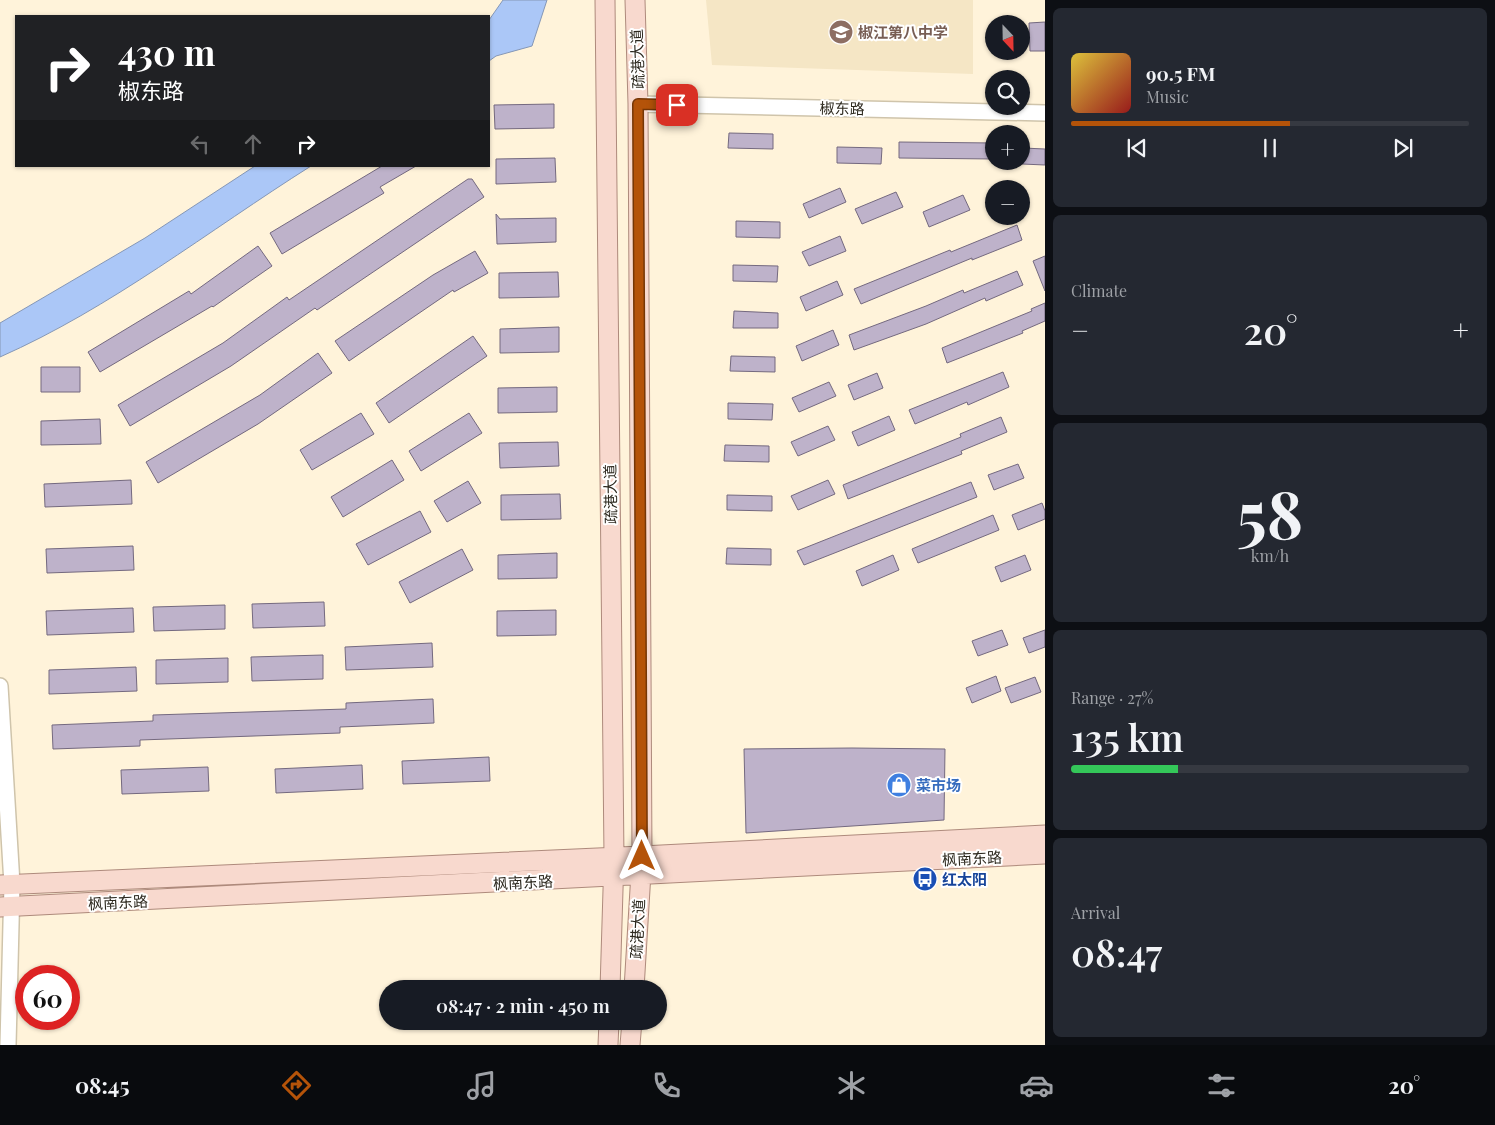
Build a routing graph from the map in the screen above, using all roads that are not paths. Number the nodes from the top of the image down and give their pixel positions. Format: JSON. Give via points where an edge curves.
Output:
{"nodes":[{"id":1,"x":605,"y":0,"type":"edge"},
{"id":2,"x":635,"y":0,"type":"edge"},
{"id":3,"x":638,"y":104,"type":"junction"},
{"id":4,"x":1045,"y":113,"type":"edge"},
{"id":5,"x":0,"y":686,"type":"edge"},
{"id":6,"x":1045,"y":835,"type":"edge"},
{"id":7,"x":1045,"y":854,"type":"edge"},
{"id":8,"x":642,"y":856,"type":"junction"},
{"id":9,"x":614,"y":857,"type":"junction"},
{"id":10,"x":641,"y":875,"type":"junction"},
{"id":11,"x":613,"y":877,"type":"junction"},
{"id":12,"x":6,"y":884,"type":"edge"},
{"id":13,"x":5,"y":907,"type":"edge"},
{"id":14,"x":610,"y":980,"type":"edge"},
{"id":15,"x":635,"y":980,"type":"edge"},
{"id":16,"x":609,"y":1030,"type":"edge"},
{"id":17,"x":631,"y":1030,"type":"edge"},
{"id":18,"x":8,"y":1045,"type":"edge"},
{"id":19,"x":608,"y":1045,"type":"edge"},
{"id":20,"x":630,"y":1045,"type":"edge"}],
"edges":[{"from":1,"to":9,"type":"main road","name":"疏港大道"},
{"from":2,"to":3,"type":"main road","name":"疏港大道"},
{"from":3,"to":4,"type":"street","name":"椒东路"},
{"from":3,"to":8,"type":"main road","name":"疏港大道"},
{"from":5,"to":12,"type":"street"},
{"from":6,"to":8,"type":"main road"},
{"from":7,"to":10,"type":"main road","name":"枫南东路"},
{"from":8,"to":9,"type":"main road"},
{"from":8,"to":10,"type":"main road","name":"疏港大道"},
{"from":9,"to":11,"type":"main road","name":"疏港大道"},
{"from":9,"to":12,"type":"main road"},
{"from":10,"to":11,"type":"main road","name":"枫南东路"},
{"from":10,"to":15,"type":"main road","name":"疏港大道"},
{"from":11,"to":13,"type":"main road","name":"枫南东路"},
{"from":11,"to":14,"type":"main road","name":"疏港大道"},
{"from":12,"to":13,"type":"street"},
{"from":13,"to":18,"type":"street"},
{"from":16,"to":19,"type":"main road"},
{"from":17,"to":20,"type":"main road"}]}
